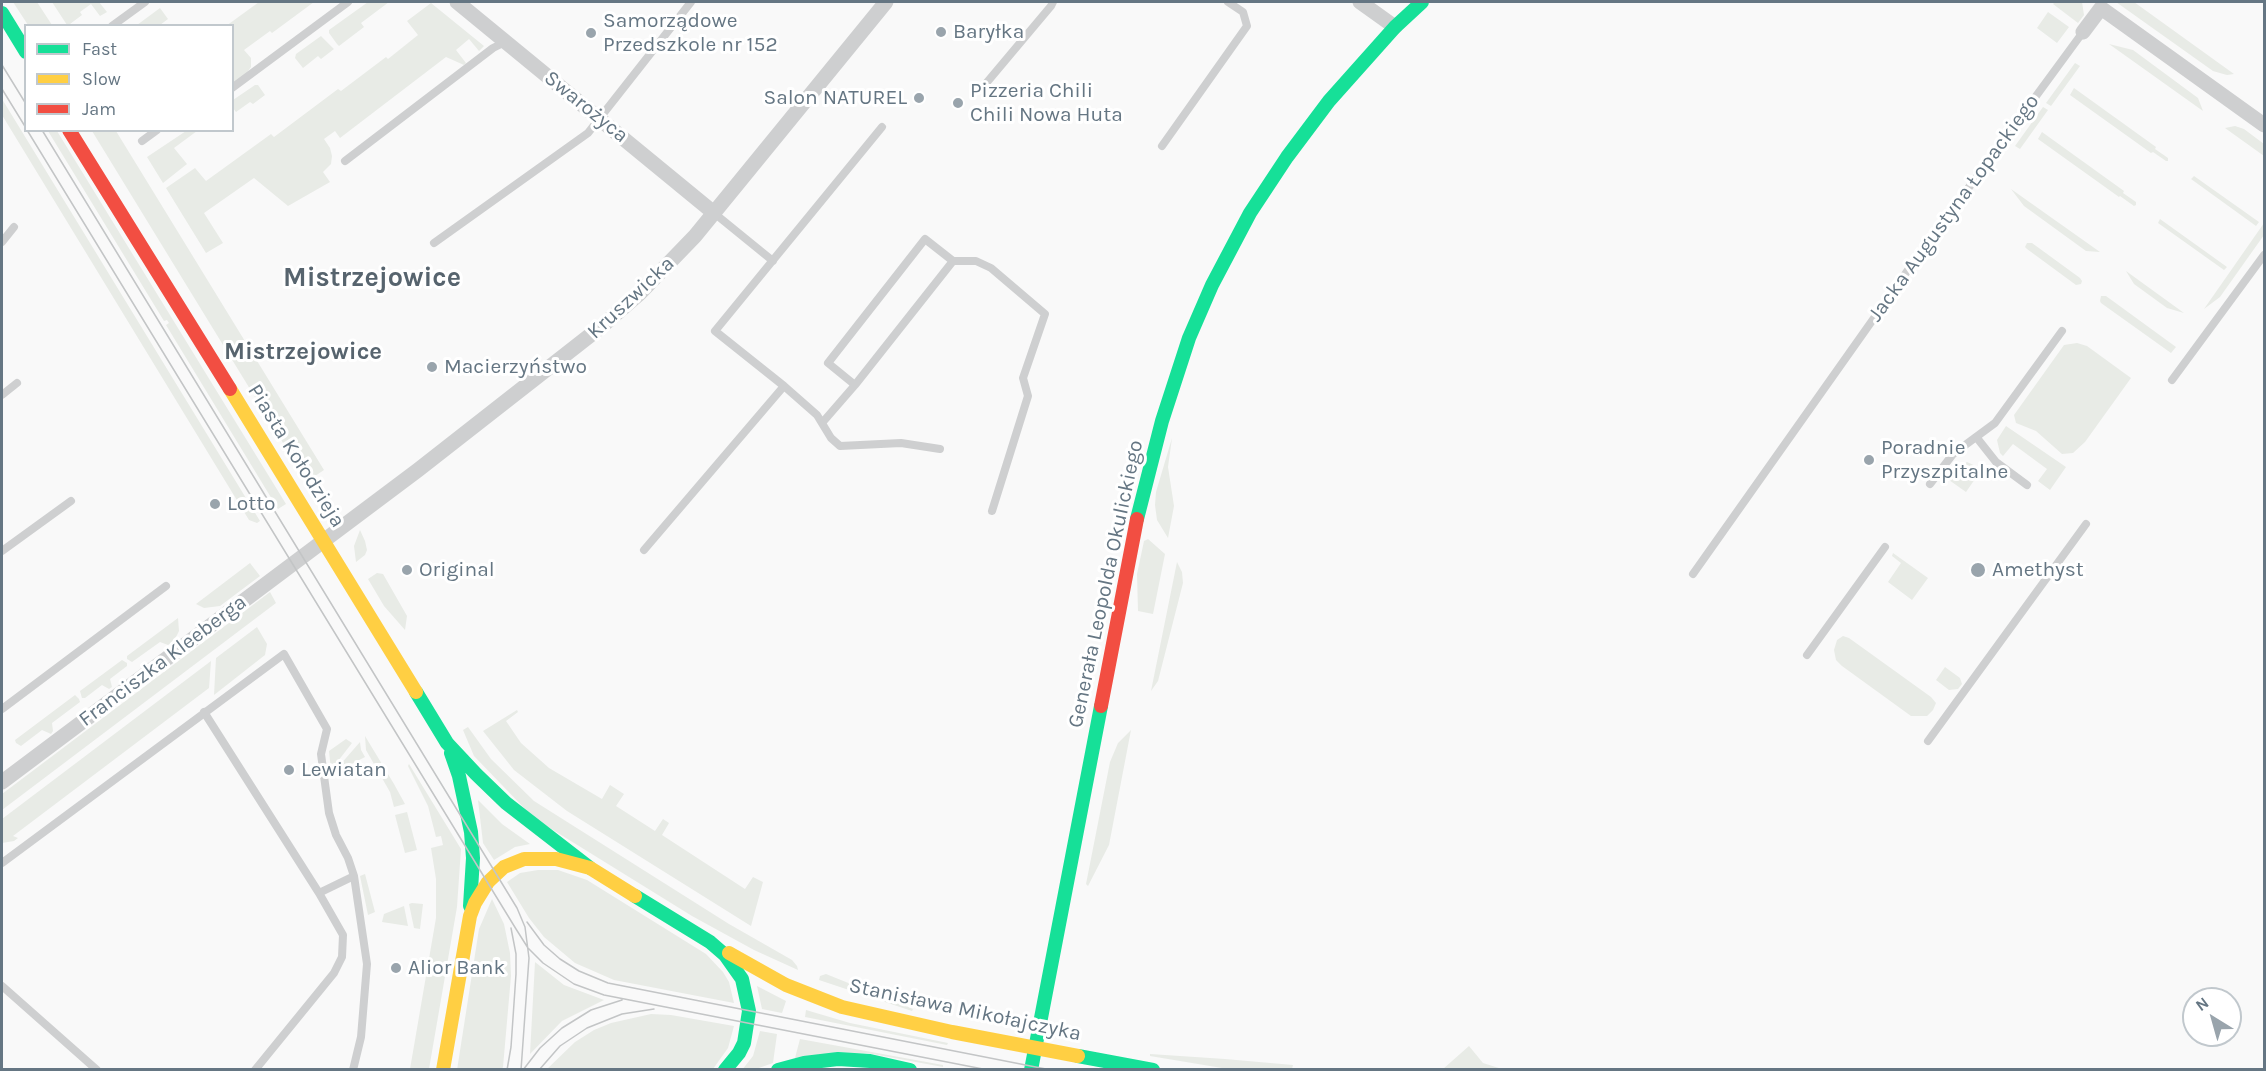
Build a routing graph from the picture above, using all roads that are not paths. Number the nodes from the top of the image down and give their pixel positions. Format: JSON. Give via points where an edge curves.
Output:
{"nodes":[{"id":1,"x":145,"y":2,"type":"edge"},
{"id":2,"x":348,"y":2,"type":"edge"},
{"id":3,"x":457,"y":2,"type":"edge"},
{"id":4,"x":691,"y":2,"type":"edge"},
{"id":5,"x":886,"y":2,"type":"edge"},
{"id":6,"x":1053,"y":2,"type":"edge"},
{"id":7,"x":1228,"y":2,"type":"edge"},
{"id":8,"x":1360,"y":2,"type":"edge"},
{"id":9,"x":1422,"y":2,"type":"edge"},
{"id":10,"x":2098,"y":5,"type":"edge"},
{"id":11,"x":2,"y":13,"type":"edge"},
{"id":12,"x":115,"y":24,"type":"edge"},
{"id":13,"x":1395,"y":27,"type":"junction"},
{"id":14,"x":2083,"y":32,"type":"joint"},
{"id":15,"x":506,"y":41,"type":"junction"},
{"id":16,"x":24,"y":49,"type":"edge"},
{"id":17,"x":234,"y":87,"type":"edge"},
{"id":18,"x":983,"y":87,"type":"dead end"},
{"id":19,"x":600,"y":117,"type":"junction"},
{"id":20,"x":2265,"y":125,"type":"edge"},
{"id":21,"x":882,"y":128,"type":"dead end"},
{"id":22,"x":70,"y":132,"type":"edge"},
{"id":23,"x":155,"y":132,"type":"edge"},
{"id":24,"x":142,"y":141,"type":"dead end"},
{"id":25,"x":1162,"y":146,"type":"dead end"},
{"id":26,"x":345,"y":160,"type":"dead end"},
{"id":27,"x":714,"y":213,"type":"junction"},
{"id":28,"x":14,"y":227,"type":"dead end"},
{"id":29,"x":2,"y":242,"type":"edge"},
{"id":30,"x":434,"y":243,"type":"dead end"},
{"id":31,"x":2265,"y":255,"type":"edge"},
{"id":32,"x":773,"y":261,"type":"junction"},
{"id":33,"x":953,"y":261,"type":"junction"},
{"id":34,"x":2062,"y":332,"type":"dead end"},
{"id":35,"x":2172,"y":380,"type":"dead end"},
{"id":36,"x":17,"y":384,"type":"dead end"},
{"id":37,"x":855,"y":385,"type":"junction"},
{"id":38,"x":784,"y":386,"type":"junction"},
{"id":39,"x":2,"y":395,"type":"edge"},
{"id":40,"x":822,"y":423,"type":"junction"},
{"id":41,"x":1977,"y":438,"type":"junction"},
{"id":42,"x":940,"y":449,"type":"dead end"},
{"id":43,"x":1930,"y":484,"type":"dead end"},
{"id":44,"x":2027,"y":485,"type":"dead end"},
{"id":45,"x":71,"y":501,"type":"dead end"},
{"id":46,"x":992,"y":511,"type":"dead end"},
{"id":47,"x":2086,"y":524,"type":"dead end"},
{"id":48,"x":324,"y":540,"type":"junction"},
{"id":49,"x":1885,"y":547,"type":"dead end"},
{"id":50,"x":644,"y":550,"type":"dead end"},
{"id":51,"x":2,"y":551,"type":"edge"},
{"id":52,"x":1693,"y":574,"type":"dead end"},
{"id":53,"x":166,"y":585,"type":"dead end"},
{"id":54,"x":1807,"y":656,"type":"dead end"},
{"id":55,"x":2,"y":709,"type":"edge"},
{"id":56,"x":204,"y":712,"type":"junction"},
{"id":57,"x":1928,"y":741,"type":"dead end"},
{"id":58,"x":447,"y":743,"type":"junction"},
{"id":59,"x":2,"y":782,"type":"edge"},
{"id":60,"x":2,"y":863,"type":"edge"},
{"id":61,"x":590,"y":868,"type":"junction"},
{"id":62,"x":354,"y":876,"type":"junction"},
{"id":63,"x":319,"y":892,"type":"junction"},
{"id":64,"x":470,"y":916,"type":"junction"},
{"id":65,"x":710,"y":942,"type":"junction"},
{"id":66,"x":2,"y":986,"type":"edge"},
{"id":67,"x":443,"y":1069,"type":"edge"},
{"id":68,"x":97,"y":1070,"type":"edge"},
{"id":69,"x":255,"y":1070,"type":"edge"},
{"id":70,"x":353,"y":1070,"type":"edge"},
{"id":71,"x":725,"y":1070,"type":"edge"},
{"id":72,"x":778,"y":1070,"type":"edge"},
{"id":73,"x":910,"y":1070,"type":"edge"},
{"id":74,"x":1031,"y":1070,"type":"edge"},
{"id":75,"x":1153,"y":1070,"type":"edge"}],
"edges":[{"from":1,"to":12,"type":"lane"},
{"from":2,"to":17,"type":"lane"},
{"from":3,"to":15,"type":"street","name":"Swarożyca"},
{"from":4,"to":19,"type":"lane"},
{"from":5,"to":27,"type":"street","name":"Kruszwicka"},
{"from":6,"to":18,"type":"lane"},
{"from":7,"to":25,"type":"lane","via":[[1243,12],[1247,26]]},
{"from":8,"to":13,"type":"street"},
{"from":9,"to":13,"type":"street","name":"Generała Leopolda Okulickiego"},
{"from":10,"to":14,"type":"street","name":"Jacka Augustyna Łopackiego"},
{"from":10,"to":20,"type":"street","name":"Jacka Augustyna Łopackiego"},
{"from":11,"to":16,"type":"street"},
{"from":13,"to":74,"type":"street","name":"Generała Leopolda Okulickiego","via":[[1329,101],[1265,189],[1212,285],[1189,338],[1141,498]]},
{"from":14,"to":52,"type":"lane","name":"Jacka Augustyna Łopackiego","via":[[1936,229]]},
{"from":15,"to":19,"type":"street","name":"Swarożyca"},
{"from":15,"to":26,"type":"lane"},
{"from":19,"to":27,"type":"street","name":"Swarożyca"},
{"from":19,"to":30,"type":"lane","via":[[588,132]]},
{"from":21,"to":32,"type":"lane"},
{"from":22,"to":48,"type":"street","name":"Piasta Kołodzieja"},
{"from":23,"to":24,"type":"lane"},
{"from":27,"to":32,"type":"lane"},
{"from":27,"to":48,"type":"street","name":"Kruszwicka","via":[[668,265],[602,327]]},
{"from":28,"to":29,"type":"lane"},
{"from":31,"to":35,"type":"lane"},
{"from":32,"to":38,"type":"lane","via":[[715,331]]},
{"from":33,"to":37,"type":"lane"},
{"from":33,"to":37,"type":"lane","via":[[925,239],[828,363]]},
{"from":33,"to":46,"type":"lane","via":[[976,261],[991,268],[1045,314],[1023,378],[1028,396]]},
{"from":34,"to":41,"type":"lane","via":[[1995,423]]},
{"from":36,"to":39,"type":"lane"},
{"from":37,"to":40,"type":"lane"},
{"from":38,"to":40,"type":"lane"},
{"from":38,"to":50,"type":"lane"},
{"from":40,"to":42,"type":"lane","via":[[840,446],[901,443]]},
{"from":41,"to":43,"type":"lane","via":[[1953,454]]},
{"from":41,"to":44,"type":"lane","via":[[1996,462]]},
{"from":45,"to":51,"type":"lane"},
{"from":47,"to":57,"type":"lane"},
{"from":48,"to":58,"type":"street","name":"Piasta Kołodzieja"},
{"from":48,"to":59,"type":"street","name":"Franciszka Kleeberga"},
{"from":49,"to":54,"type":"lane"},
{"from":53,"to":55,"type":"lane"},
{"from":56,"to":60,"type":"lane"},
{"from":56,"to":62,"type":"lane","via":[[284,654],[327,729],[321,754],[329,813]]},
{"from":56,"to":63,"type":"lane"},
{"from":58,"to":61,"type":"street","name":"Piasta Kołodzieja","via":[[507,803]]},
{"from":58,"to":64,"type":"street","name":"Piasta Kołodzieja","via":[[471,832]]},
{"from":61,"to":64,"type":"street","via":[[546,858],[513,863],[488,882]]},
{"from":61,"to":65,"type":"street"},
{"from":62,"to":63,"type":"lane"},
{"from":62,"to":70,"type":"lane","via":[[367,964],[361,1037]]},
{"from":63,"to":69,"type":"lane","via":[[343,935],[339,966]]},
{"from":64,"to":67,"type":"street"},
{"from":65,"to":71,"type":"street","via":[[736,968],[747,997],[744,1043]]},
{"from":65,"to":75,"type":"street","name":"Stanisława Mikołajczyka","via":[[786,985],[826,1002],[952,1032]]},
{"from":66,"to":68,"type":"lane"},
{"from":72,"to":73,"type":"street","via":[[838,1059]]}]}
